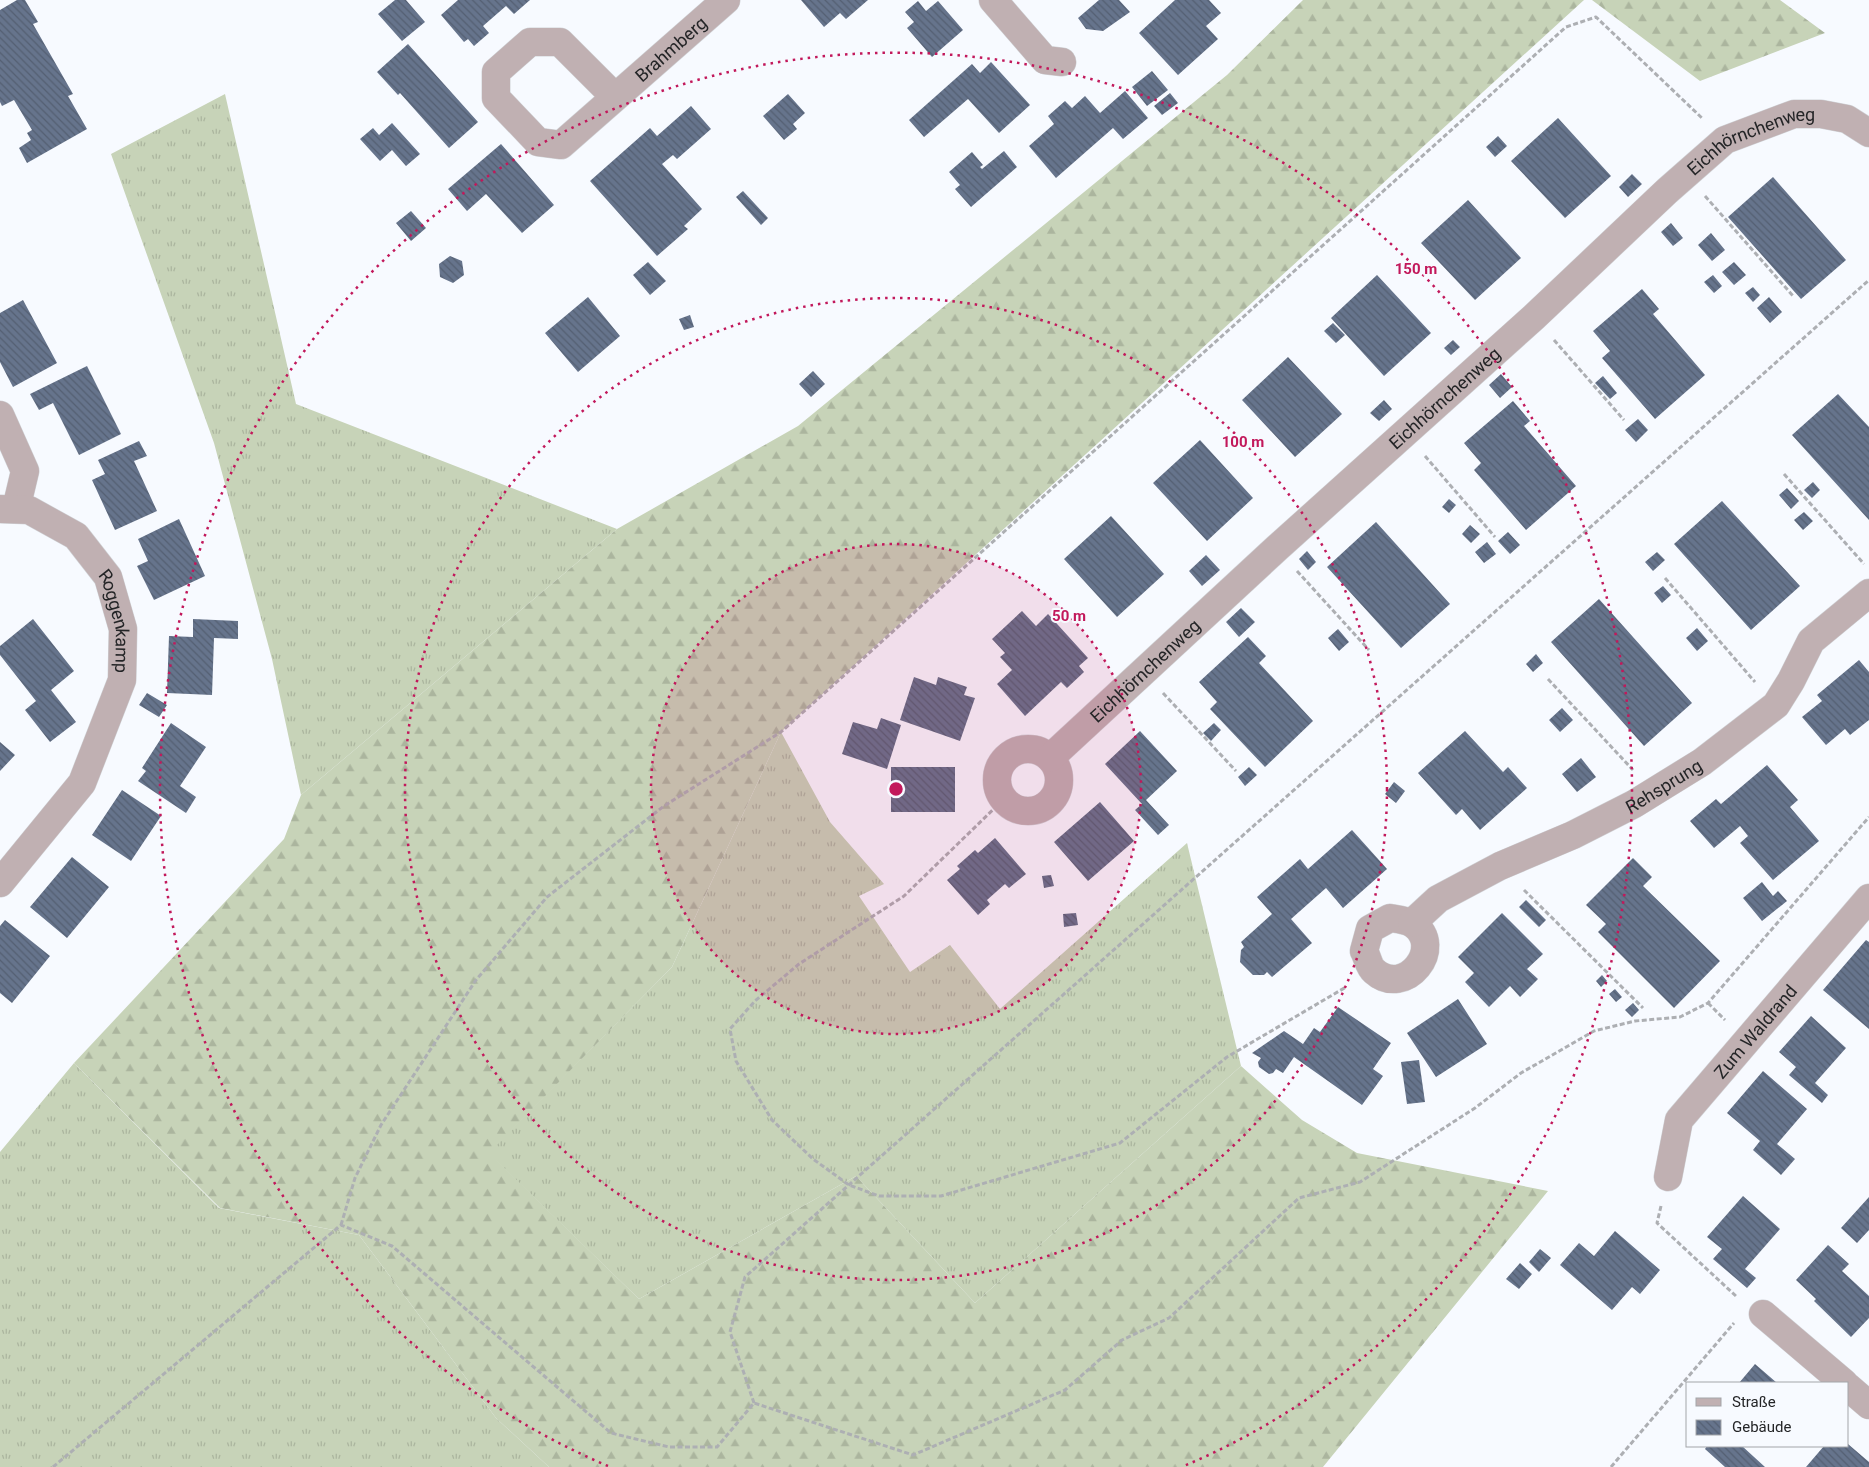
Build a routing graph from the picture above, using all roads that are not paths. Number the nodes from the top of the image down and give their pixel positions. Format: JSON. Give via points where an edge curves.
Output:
{"nodes":[{"id":1,"x":726,"y":0,"type":"edge"},
{"id":2,"x":993,"y":0,"type":"edge"},
{"id":3,"x":1062,"y":62,"type":"dead end"},
{"id":4,"x":615,"y":97,"type":"dead end"},
{"id":5,"x":1869,"y":133,"type":"edge"},
{"id":6,"x":0,"y":415,"type":"edge"},
{"id":7,"x":8,"y":509,"type":"edge"},
{"id":8,"x":1869,"y":592,"type":"edge"},
{"id":9,"x":1050,"y":758,"type":"junction"},
{"id":10,"x":0,"y":883,"type":"edge"},
{"id":11,"x":1869,"y":898,"type":"edge"},
{"id":12,"x":1412,"y":923,"type":"junction"},
{"id":13,"x":1668,"y":1177,"type":"road end"},
{"id":14,"x":1756,"y":1309,"type":"road end"},
{"id":15,"x":1843,"y":1382,"type":"edge"},
{"id":16,"x":1849,"y":1388,"type":"edge"},
{"id":17,"x":1869,"y":1405,"type":"edge"}],
"edges":[{"from":1,"to":4,"type":"street","name":"Brahmberg"},
{"from":2,"to":3,"type":"street","via":[[1044,60]]},
{"from":5,"to":9,"type":"street","name":"Eichhörnchenweg","via":[[1847,119],[1821,114],[1794,114],[1725,140]]},
{"from":6,"to":7,"type":"street","via":[[25,471]]},
{"from":7,"to":10,"type":"street","name":"Roggenkamp","via":[[29,510],[76,536],[108,577],[123,629],[122,680],[82,783]]},
{"from":8,"to":12,"type":"street","name":"Rehsprung","via":[[1811,641],[1776,705],[1702,762],[1634,804],[1438,898]]},
{"from":9,"to":9,"type":"street","via":[[1059,773],[1058,790],[1048,804],[1033,812],[1016,810],[1003,800],[996,782],[1001,764],[1015,751],[1034,749]]},
{"from":11,"to":13,"type":"street","name":"Zum Waldrand","via":[[1679,1120]]},
{"from":12,"to":12,"type":"street","via":[[1423,936],[1425,953],[1418,968],[1405,978],[1388,979],[1373,971],[1364,950],[1370,929],[1390,918]]},
{"from":14,"to":15,"type":"street"},
{"from":16,"to":17,"type":"street"}]}
